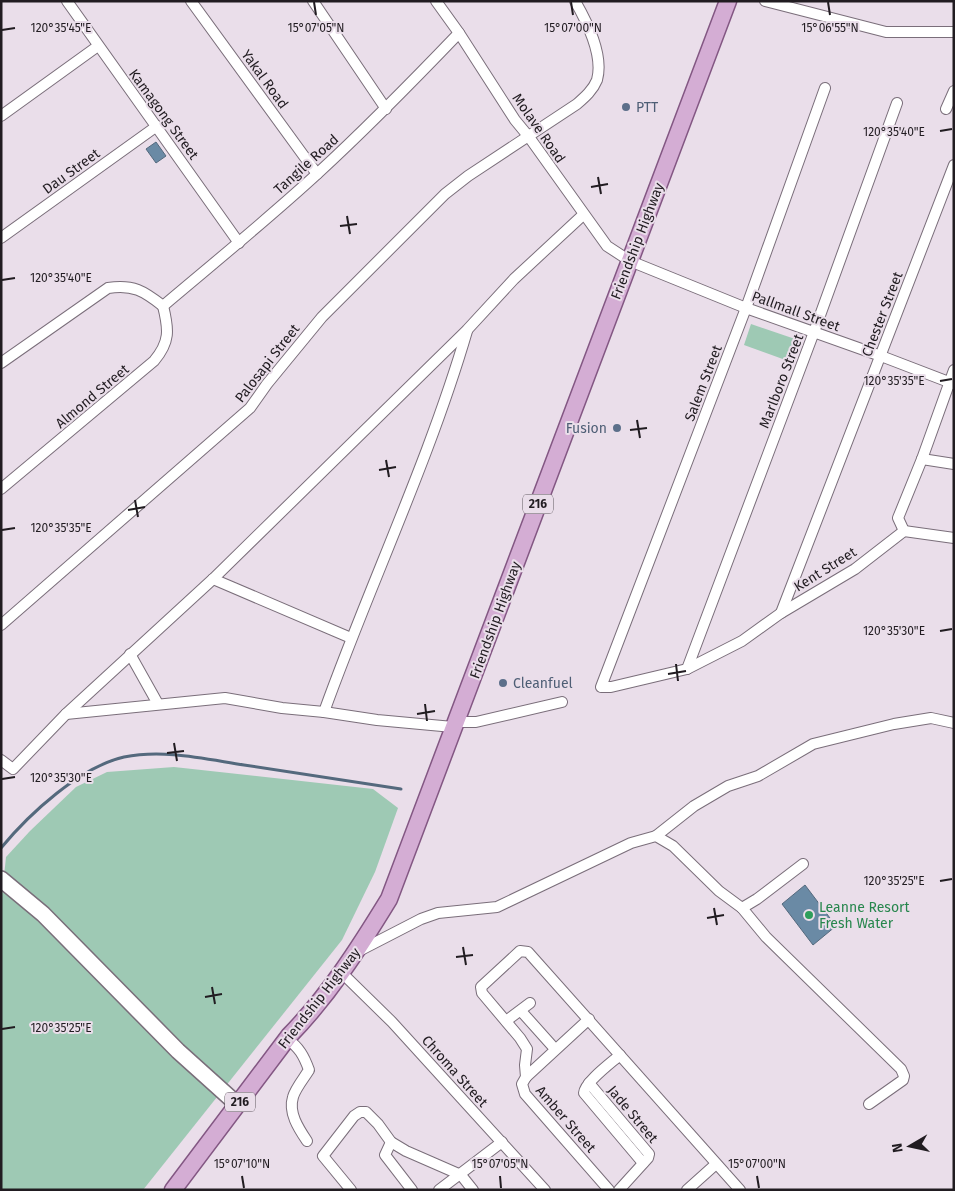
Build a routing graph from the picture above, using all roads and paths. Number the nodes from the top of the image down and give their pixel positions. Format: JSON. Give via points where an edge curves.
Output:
{"nodes":[{"id":1,"x":67,"y":1,"type":"edge"},
{"id":2,"x":191,"y":1,"type":"edge"},
{"id":3,"x":313,"y":1,"type":"edge"},
{"id":4,"x":436,"y":1,"type":"edge"},
{"id":5,"x":575,"y":1,"type":"edge"},
{"id":6,"x":728,"y":1,"type":"edge"},
{"id":7,"x":765,"y":1,"type":"edge"},
{"id":8,"x":459,"y":33,"type":"junction"},
{"id":9,"x":953,"y":33,"type":"edge"},
{"id":10,"x":98,"y":46,"type":"junction"},
{"id":11,"x":825,"y":88,"type":"dead end"},
{"id":12,"x":954,"y":91,"type":"edge"},
{"id":13,"x":897,"y":103,"type":"dead end"},
{"id":14,"x":386,"y":108,"type":"junction"},
{"id":15,"x":946,"y":108,"type":"dead end"},
{"id":16,"x":1,"y":116,"type":"edge"},
{"id":17,"x":156,"y":126,"type":"junction"},
{"id":18,"x":529,"y":137,"type":"junction"},
{"id":19,"x":954,"y":165,"type":"edge"},
{"id":20,"x":317,"y":174,"type":"junction"},
{"id":21,"x":583,"y":214,"type":"junction"},
{"id":22,"x":1,"y":238,"type":"edge"},
{"id":23,"x":239,"y":243,"type":"junction"},
{"id":24,"x":630,"y":261,"type":"junction"},
{"id":25,"x":163,"y":306,"type":"junction"},
{"id":26,"x":746,"y":308,"type":"junction"},
{"id":27,"x":467,"y":330,"type":"junction"},
{"id":28,"x":814,"y":332,"type":"junction"},
{"id":29,"x":444,"y":353,"type":"junction"},
{"id":30,"x":881,"y":356,"type":"junction"},
{"id":31,"x":1,"y":364,"type":"edge"},
{"id":32,"x":457,"y":364,"type":"junction"},
{"id":33,"x":954,"y":370,"type":"edge"},
{"id":34,"x":951,"y":383,"type":"edge"},
{"id":35,"x":922,"y":458,"type":"junction"},
{"id":36,"x":954,"y":464,"type":"edge"},
{"id":37,"x":1,"y":489,"type":"edge"},
{"id":38,"x":904,"y":531,"type":"junction"},
{"id":39,"x":954,"y":538,"type":"edge"},
{"id":40,"x":214,"y":579,"type":"junction"},
{"id":41,"x":781,"y":612,"type":"junction"},
{"id":42,"x":1,"y":625,"type":"edge"},
{"id":43,"x":351,"y":638,"type":"junction"},
{"id":44,"x":130,"y":654,"type":"junction"},
{"id":45,"x":687,"y":669,"type":"junction"},
{"id":46,"x":601,"y":687,"type":"joint"},
{"id":47,"x":562,"y":702,"type":"dead end"},
{"id":48,"x":158,"y":704,"type":"junction"},
{"id":49,"x":324,"y":712,"type":"junction"},
{"id":50,"x":66,"y":714,"type":"junction"},
{"id":51,"x":954,"y":723,"type":"edge"},
{"id":52,"x":454,"y":725,"type":"junction"},
{"id":53,"x":1,"y":760,"type":"edge"},
{"id":54,"x":656,"y":836,"type":"junction"},
{"id":55,"x":803,"y":864,"type":"dead end"},
{"id":56,"x":1,"y":879,"type":"edge"},
{"id":57,"x":742,"y":908,"type":"junction"},
{"id":58,"x":356,"y":952,"type":"junction"},
{"id":59,"x":342,"y":973,"type":"junction"},
{"id":60,"x":530,"y":1004,"type":"dead end"},
{"id":61,"x":521,"y":1011,"type":"junction"},
{"id":62,"x":589,"y":1019,"type":"junction"},
{"id":63,"x":506,"y":1021,"type":"junction"},
{"id":64,"x":287,"y":1039,"type":"junction"},
{"id":65,"x":556,"y":1049,"type":"junction"},
{"id":66,"x":620,"y":1055,"type":"junction"},
{"id":67,"x":526,"y":1077,"type":"junction"},
{"id":68,"x":869,"y":1104,"type":"dead end"},
{"id":69,"x":238,"y":1105,"type":"junction"},
{"id":70,"x":307,"y":1141,"type":"dead end"},
{"id":71,"x":390,"y":1142,"type":"junction"},
{"id":72,"x":502,"y":1142,"type":"junction"},
{"id":73,"x":716,"y":1164,"type":"junction"},
{"id":74,"x":461,"y":1175,"type":"junction"},
{"id":75,"x":179,"y":1188,"type":"edge"},
{"id":76,"x":351,"y":1190,"type":"edge"},
{"id":77,"x":412,"y":1190,"type":"edge"},
{"id":78,"x":439,"y":1190,"type":"edge"},
{"id":79,"x":473,"y":1190,"type":"edge"},
{"id":80,"x":545,"y":1190,"type":"edge"},
{"id":81,"x":610,"y":1190,"type":"edge"},
{"id":82,"x":619,"y":1190,"type":"edge"},
{"id":83,"x":687,"y":1190,"type":"edge"},
{"id":84,"x":740,"y":1190,"type":"edge"}],
"edges":[{"from":1,"to":10,"type":"street","name":"Kamagong Street"},
{"from":2,"to":20,"type":"street","name":"Yakal Road"},
{"from":3,"to":14,"type":"street"},
{"from":4,"to":8,"type":"street","name":"Molave Road"},
{"from":5,"to":18,"type":"street","name":"Palosapi Street","via":[[598,56],[597,79],[589,94]]},
{"from":6,"to":24,"type":"main road","name":"Friendship Highway","number":"216"},
{"from":7,"to":9,"type":"street","via":[[886,32]]},
{"from":8,"to":14,"type":"street","name":"Tangile Road"},
{"from":8,"to":18,"type":"street","name":"Molave Road"},
{"from":10,"to":16,"type":"street"},
{"from":10,"to":17,"type":"street","name":"Kamagong Street"},
{"from":11,"to":26,"type":"street","name":"Salem Street"},
{"from":12,"to":15,"type":"street"},
{"from":13,"to":28,"type":"street","name":"Marlboro Street"},
{"from":14,"to":20,"type":"street","name":"Tangile Road"},
{"from":17,"to":22,"type":"street","name":"Dau Street"},
{"from":17,"to":23,"type":"street","name":"Kamagong Street"},
{"from":18,"to":21,"type":"street","name":"Molave Road"},
{"from":18,"to":42,"type":"street","name":"Palosapi Street","via":[[444,194],[322,317],[250,408]]},
{"from":19,"to":30,"type":"street","name":"Chester Street"},
{"from":20,"to":23,"type":"street","name":"Tangile Road"},
{"from":21,"to":24,"type":"street","name":"Molave Road","via":[[607,246]]},
{"from":21,"to":27,"type":"street","via":[[514,279]]},
{"from":23,"to":25,"type":"street","name":"Tangile Road"},
{"from":24,"to":26,"type":"street","name":"Pallmall Street"},
{"from":24,"to":52,"type":"main road","name":"Friendship Highway","number":"216"},
{"from":25,"to":31,"type":"street","via":[[145,292],[131,287],[108,288]]},
{"from":25,"to":37,"type":"street","name":"Almond Street","via":[[167,339],[154,362]]},
{"from":26,"to":28,"type":"street","name":"Pallmall Street"},
{"from":26,"to":46,"type":"street","name":"Salem Street"},
{"from":27,"to":29,"type":"street"},
{"from":27,"to":32,"type":"street"},
{"from":28,"to":30,"type":"street","name":"Pallmall Street"},
{"from":28,"to":45,"type":"street","name":"Marlboro Street"},
{"from":29,"to":32,"type":"street"},
{"from":29,"to":40,"type":"street"},
{"from":30,"to":34,"type":"street","name":"Pallmall Street"},
{"from":30,"to":41,"type":"street","name":"Chester Street"},
{"from":32,"to":43,"type":"street"},
{"from":33,"to":34,"type":"street"},
{"from":34,"to":35,"type":"street"},
{"from":35,"to":36,"type":"street"},
{"from":35,"to":38,"type":"street","via":[[898,518]]},
{"from":38,"to":39,"type":"street"},
{"from":38,"to":41,"type":"street","name":"Kent Street","via":[[855,569]]},
{"from":40,"to":43,"type":"street"},
{"from":40,"to":44,"type":"street"},
{"from":41,"to":45,"type":"street","name":"Kent Street","via":[[742,641]]},
{"from":43,"to":49,"type":"street"},
{"from":44,"to":48,"type":"street"},
{"from":44,"to":50,"type":"street"},
{"from":45,"to":46,"type":"street","name":"Kent Street"},
{"from":47,"to":52,"type":"street"},
{"from":48,"to":49,"type":"street","via":[[225,698]]},
{"from":48,"to":50,"type":"street"},
{"from":49,"to":52,"type":"street","via":[[377,720]]},
{"from":50,"to":53,"type":"street","via":[[13,769]]},
{"from":51,"to":54,"type":"street","via":[[931,718],[813,744],[758,776],[728,786],[694,806]]},
{"from":52,"to":58,"type":"main road","name":"Friendship Highway","number":"216","via":[[388,899]]},
{"from":54,"to":57,"type":"street","via":[[673,846]]},
{"from":54,"to":58,"type":"street","via":[[631,843],[497,907],[438,913]]},
{"from":55,"to":57,"type":"street"},
{"from":56,"to":69,"type":"street","via":[[43,914],[178,1051]]},
{"from":57,"to":68,"type":"street","via":[[766,937],[901,1069],[903,1080]]},
{"from":58,"to":59,"type":"main road","name":"Friendship Highway","number":"216"},
{"from":59,"to":64,"type":"main road","name":"Friendship Highway","number":"216"},
{"from":59,"to":72,"type":"street","name":"Chroma Street","via":[[392,1022]]},
{"from":60,"to":61,"type":"street"},
{"from":61,"to":63,"type":"street"},
{"from":61,"to":65,"type":"street"},
{"from":62,"to":63,"type":"street","name":"Amber Street","via":[[528,952],[520,952],[480,987]]},
{"from":62,"to":65,"type":"street"},
{"from":62,"to":66,"type":"street"},
{"from":63,"to":67,"type":"street","name":"Amber Street","via":[[527,1049]]},
{"from":64,"to":69,"type":"main road","name":"Friendship Highway","number":"216"},
{"from":64,"to":70,"type":"street","via":[[297,1046],[308,1070],[292,1097],[296,1126]]},
{"from":65,"to":67,"type":"street"},
{"from":66,"to":73,"type":"street"},
{"from":66,"to":82,"type":"street","name":"Jade Street","via":[[589,1084],[649,1154]]},
{"from":67,"to":81,"type":"street","name":"Amber Street","via":[[522,1084],[524,1094]]},
{"from":69,"to":75,"type":"main road","name":"Friendship Highway","number":"216"},
{"from":71,"to":74,"type":"street"},
{"from":71,"to":76,"type":"street","via":[[366,1112],[354,1116],[323,1156]]},
{"from":71,"to":77,"type":"street","via":[[385,1155]]},
{"from":72,"to":74,"type":"street"},
{"from":72,"to":80,"type":"street","name":"Chroma Street"},
{"from":73,"to":83,"type":"street"},
{"from":73,"to":84,"type":"street"},
{"from":74,"to":78,"type":"street"},
{"from":74,"to":79,"type":"street"}]}
